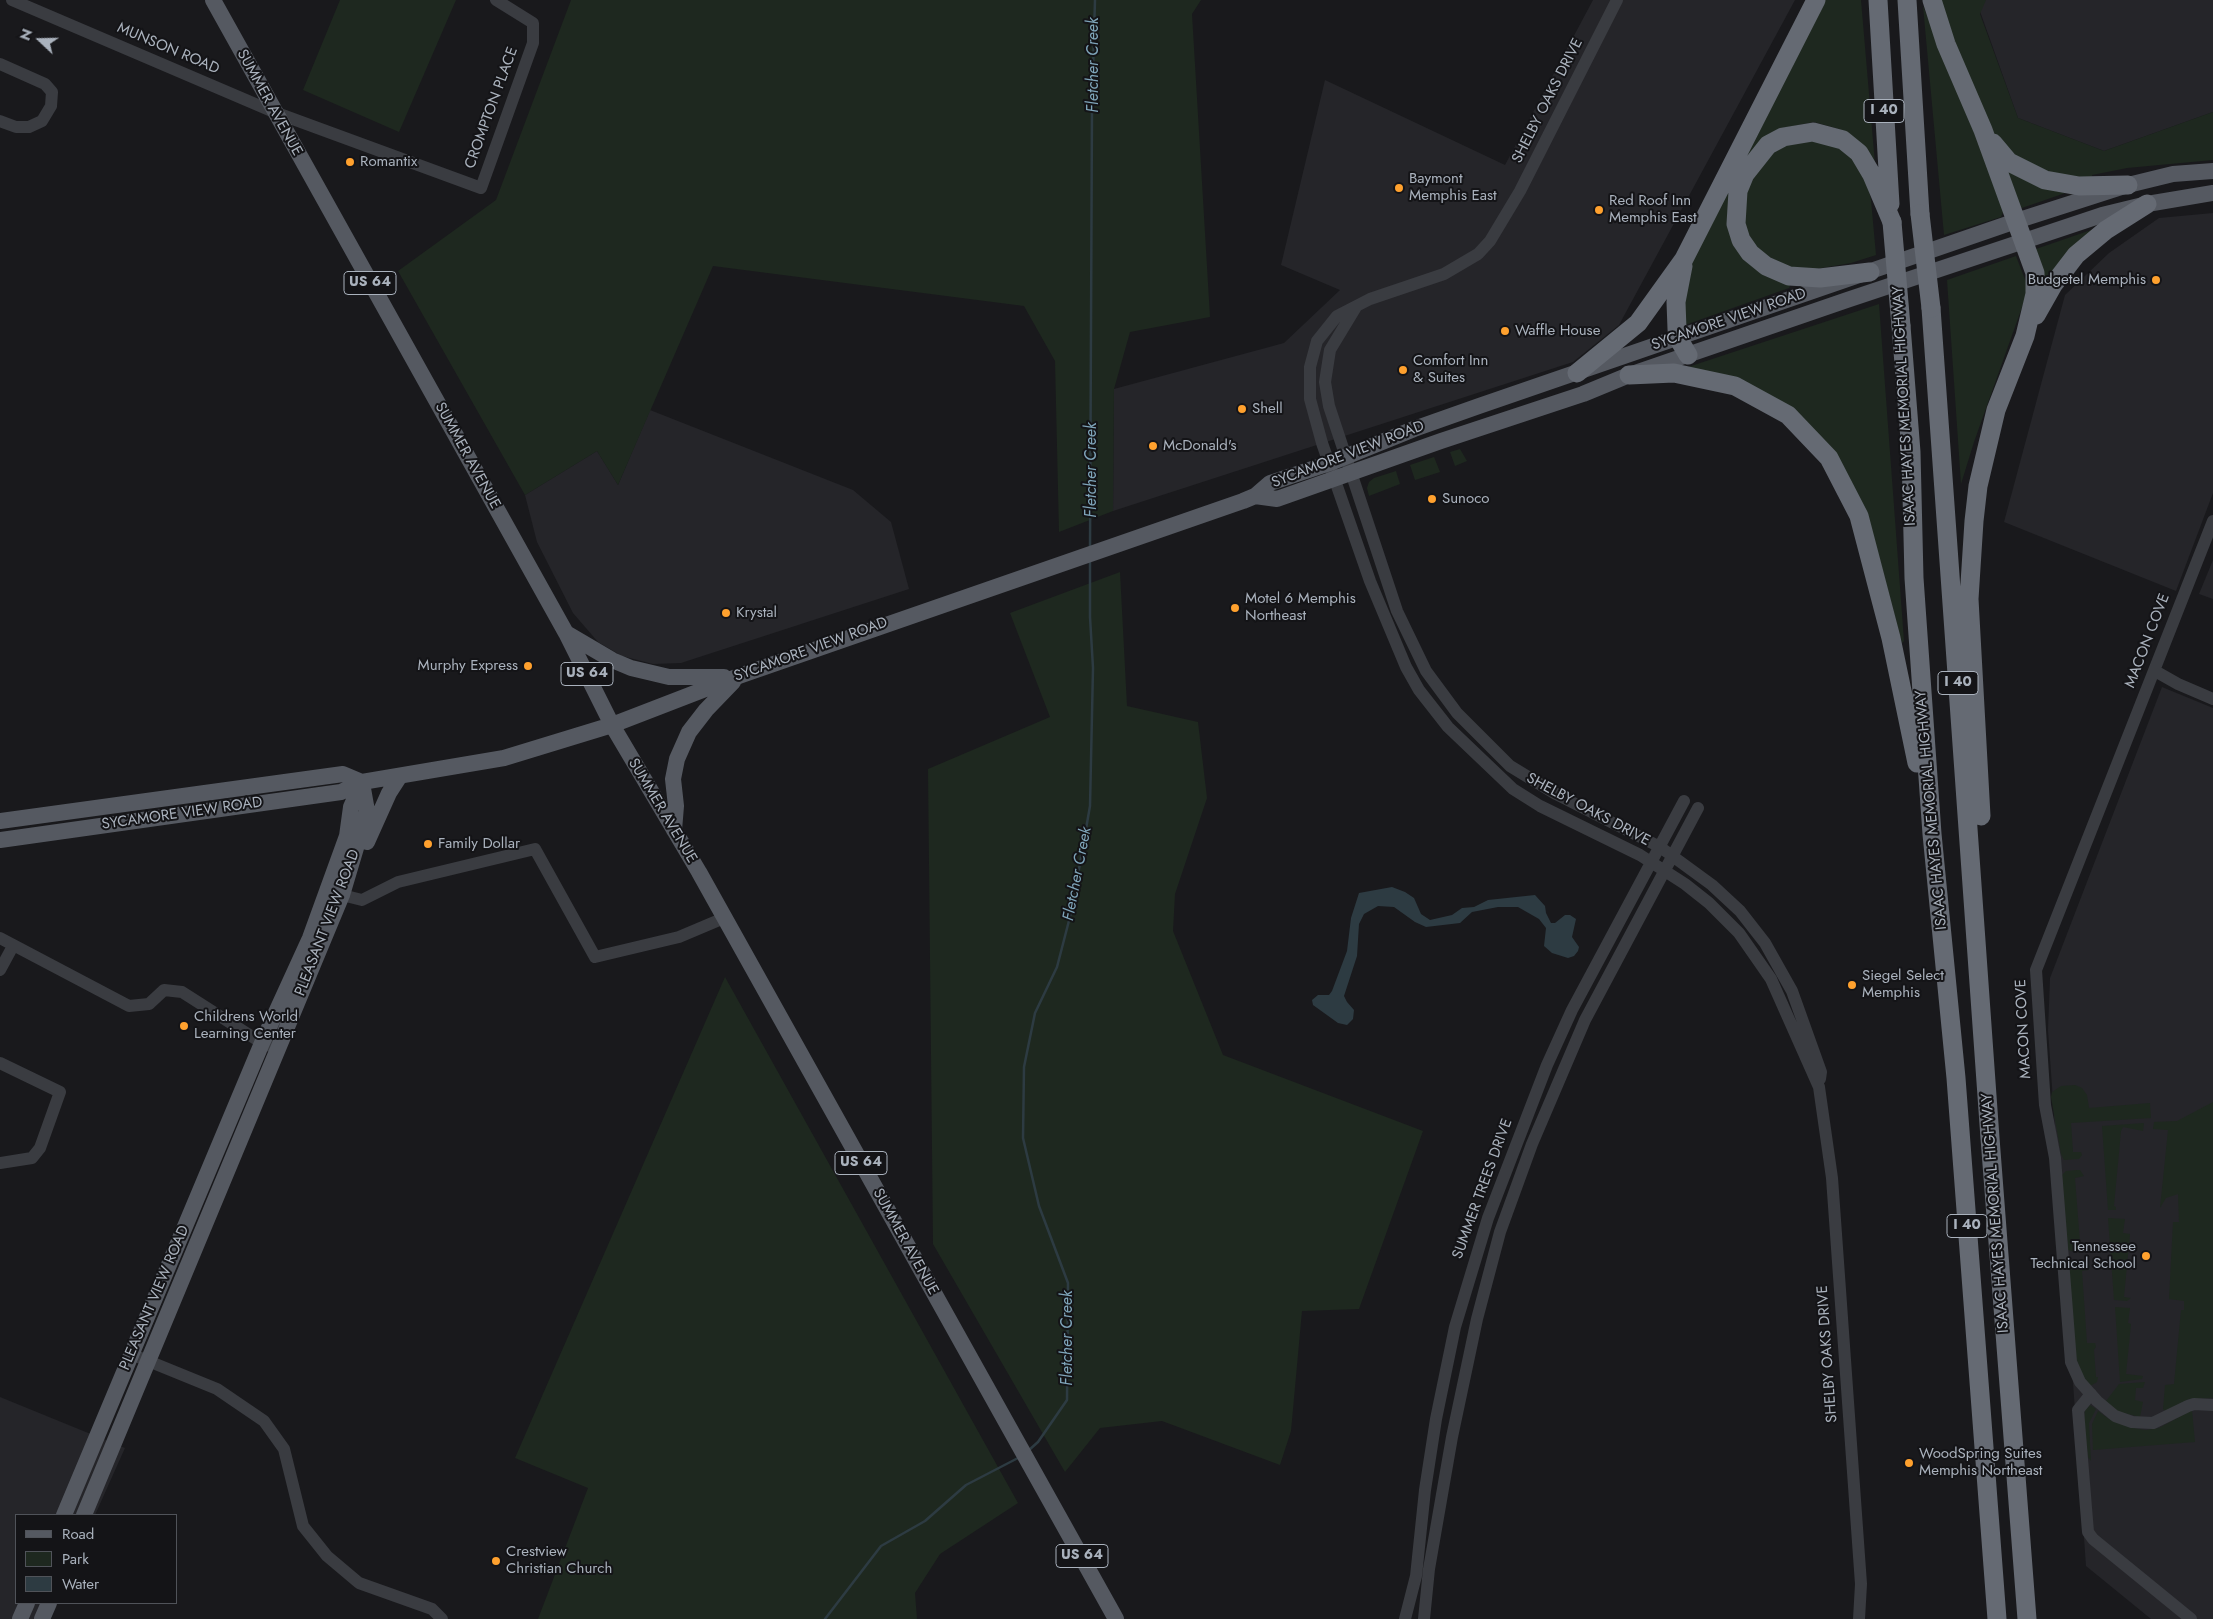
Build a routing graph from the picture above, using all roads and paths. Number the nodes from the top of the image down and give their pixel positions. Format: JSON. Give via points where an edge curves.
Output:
{"nodes":[{"id":1,"x":12,"y":0,"type":"edge"},
{"id":2,"x":213,"y":0,"type":"edge"},
{"id":3,"x":496,"y":0,"type":"edge"},
{"id":4,"x":1617,"y":0,"type":"edge"},
{"id":5,"x":1816,"y":0,"type":"edge"},
{"id":6,"x":1878,"y":0,"type":"edge"},
{"id":7,"x":1907,"y":0,"type":"edge"},
{"id":8,"x":1932,"y":0,"type":"edge"},
{"id":9,"x":0,"y":64,"type":"edge"},
{"id":10,"x":274,"y":112,"type":"junction"},
{"id":11,"x":0,"y":121,"type":"edge"},
{"id":12,"x":1983,"y":130,"type":"junction"},
{"id":13,"x":2213,"y":171,"type":"edge"},
{"id":14,"x":2128,"y":185,"type":"junction"},
{"id":15,"x":481,"y":188,"type":"joint"},
{"id":16,"x":2213,"y":193,"type":"edge"},
{"id":17,"x":2147,"y":204,"type":"junction"},
{"id":18,"x":2016,"y":221,"type":"junction"},
{"id":19,"x":1892,"y":222,"type":"junction"},
{"id":20,"x":2024,"y":242,"type":"junction"},
{"id":21,"x":1684,"y":260,"type":"junction"},
{"id":22,"x":1870,"y":272,"type":"junction"},
{"id":23,"x":1356,"y":307,"type":"junction"},
{"id":24,"x":2024,"y":336,"type":"junction"},
{"id":25,"x":1678,"y":338,"type":"junction"},
{"id":26,"x":1688,"y":355,"type":"junction"},
{"id":27,"x":1578,"y":373,"type":"junction"},
{"id":28,"x":1629,"y":375,"type":"junction"},
{"id":29,"x":1345,"y":455,"type":"junction"},
{"id":30,"x":1330,"y":463,"type":"junction"},
{"id":31,"x":1343,"y":476,"type":"junction"},
{"id":32,"x":1255,"y":496,"type":"junction"},
{"id":33,"x":2213,"y":521,"type":"edge"},
{"id":34,"x":566,"y":633,"type":"junction"},
{"id":35,"x":2154,"y":671,"type":"junction"},
{"id":36,"x":739,"y":676,"type":"junction"},
{"id":37,"x":2213,"y":699,"type":"edge"},
{"id":38,"x":612,"y":725,"type":"junction"},
{"id":39,"x":400,"y":776,"type":"junction"},
{"id":40,"x":362,"y":782,"type":"junction"},
{"id":41,"x":1684,"y":801,"type":"dead end"},
{"id":42,"x":1698,"y":808,"type":"dead end"},
{"id":43,"x":66,"y":811,"type":"junction"},
{"id":44,"x":0,"y":821,"type":"edge"},
{"id":45,"x":674,"y":830,"type":"junction"},
{"id":46,"x":68,"y":831,"type":"junction"},
{"id":47,"x":1932,"y":834,"type":"junction"},
{"id":48,"x":0,"y":840,"type":"edge"},
{"id":49,"x":1660,"y":847,"type":"junction"},
{"id":50,"x":1674,"y":856,"type":"junction"},
{"id":51,"x":1652,"y":862,"type":"junction"},
{"id":52,"x":1666,"y":871,"type":"junction"},
{"id":53,"x":349,"y":874,"type":"junction"},
{"id":54,"x":342,"y":895,"type":"junction"},
{"id":55,"x":724,"y":918,"type":"junction"},
{"id":56,"x":0,"y":938,"type":"edge"},
{"id":57,"x":13,"y":946,"type":"junction"},
{"id":58,"x":0,"y":970,"type":"edge"},
{"id":59,"x":262,"y":1043,"type":"junction"},
{"id":60,"x":279,"y":1049,"type":"junction"},
{"id":61,"x":1985,"y":1057,"type":"junction"},
{"id":62,"x":0,"y":1063,"type":"edge"},
{"id":63,"x":1818,"y":1087,"type":"junction"},
{"id":64,"x":0,"y":1163,"type":"edge"},
{"id":65,"x":195,"y":1202,"type":"junction"},
{"id":66,"x":211,"y":1210,"type":"junction"},
{"id":67,"x":131,"y":1354,"type":"junction"},
{"id":68,"x":147,"y":1362,"type":"junction"},
{"id":69,"x":2091,"y":1394,"type":"junction"},
{"id":70,"x":2213,"y":1405,"type":"edge"},
{"id":71,"x":64,"y":1514,"type":"edge"},
{"id":72,"x":84,"y":1514,"type":"edge"},
{"id":73,"x":1422,"y":1514,"type":"junction"},
{"id":74,"x":1438,"y":1516,"type":"junction"},
{"id":75,"x":27,"y":1604,"type":"edge"},
{"id":76,"x":49,"y":1604,"type":"edge"},
{"id":77,"x":20,"y":1619,"type":"edge"},
{"id":78,"x":42,"y":1619,"type":"edge"},
{"id":79,"x":442,"y":1619,"type":"edge"},
{"id":80,"x":1116,"y":1619,"type":"edge"},
{"id":81,"x":1405,"y":1619,"type":"edge"},
{"id":82,"x":1424,"y":1619,"type":"edge"},
{"id":83,"x":1859,"y":1619,"type":"edge"},
{"id":84,"x":1997,"y":1619,"type":"edge"},
{"id":85,"x":2028,"y":1619,"type":"edge"},
{"id":86,"x":2191,"y":1619,"type":"edge"}],
"edges":[{"from":1,"to":10,"type":"street","name":"MUNSON ROAD"},
{"from":2,"to":10,"type":"main road","name":"SUMMER AVENUE","number":"US 64"},
{"from":3,"to":15,"type":"street","name":"CROMPTON PLACE","via":[[533,24],[533,43]]},
{"from":4,"to":23,"type":"street","name":"SHELBY OAKS DRIVE","via":[[1516,198],[1490,241],[1478,254],[1444,274],[1407,285]]},
{"from":5,"to":21,"type":"highway"},
{"from":6,"to":19,"type":"highway","name":"ISAAC HAYES MEMORIAL HIGHWAY","number":"I 40"},
{"from":7,"to":61,"type":"highway","name":"ISAAC HAYES MEMORIAL HIGHWAY","number":"I 40","bridge":true,"via":[[1920,214],[1931,308]]},
{"from":8,"to":12,"type":"highway","via":[[1946,44]]},
{"from":9,"to":11,"type":"street","via":[[46,84],[52,92],[51,106],[42,121],[29,127],[16,127]]},
{"from":10,"to":15,"type":"street","name":"MUNSON ROAD"},
{"from":10,"to":34,"type":"main road","name":"SUMMER AVENUE","number":"US 64"},
{"from":12,"to":14,"type":"highway","via":[[2008,162],[2045,180],[2079,186]]},
{"from":12,"to":18,"type":"highway"},
{"from":13,"to":14,"type":"main road","name":"SYCAMORE VIEW ROAD","via":[[2174,174]]},
{"from":14,"to":18,"type":"main road","name":"SYCAMORE VIEW ROAD"},
{"from":16,"to":17,"type":"main road","name":"SYCAMORE VIEW ROAD"},
{"from":17,"to":20,"type":"main road","name":"SYCAMORE VIEW ROAD","via":[[2102,215]]},
{"from":17,"to":24,"type":"highway","via":[[2106,230],[2076,255],[2053,285]]},
{"from":18,"to":20,"type":"highway"},
{"from":18,"to":22,"type":"main road","name":"SYCAMORE VIEW ROAD"},
{"from":19,"to":22,"type":"highway","via":[[1872,175],[1859,154],[1843,140],[1813,132],[1782,137],[1768,145],[1745,174],[1738,191],[1736,224],[1750,253],[1766,266],[1790,276],[1820,278]]},
{"from":19,"to":47,"type":"highway","name":"ISAAC HAYES MEMORIAL HIGHWAY","number":"I 40","bridge":true,"via":[[1910,452],[1914,578]]},
{"from":20,"to":24,"type":"highway","via":[[2035,273],[2035,294]]},
{"from":20,"to":26,"type":"main road","name":"SYCAMORE VIEW ROAD"},
{"from":21,"to":25,"type":"highway","via":[[1676,302]]},
{"from":21,"to":27,"type":"highway","via":[[1638,323]]},
{"from":22,"to":25,"type":"main road","name":"SYCAMORE VIEW ROAD"},
{"from":23,"to":29,"type":"street","name":"SHELBY OAKS DRIVE","via":[[1330,350],[1325,372],[1329,406]]},
{"from":23,"to":30,"type":"street","name":"SHELBY OAKS DRIVE","via":[[1337,316],[1317,341],[1310,367],[1310,399]]},
{"from":24,"to":61,"type":"highway","via":[[1996,410],[1978,486],[1969,599],[1988,958]]},
{"from":25,"to":26,"type":"highway"},
{"from":25,"to":27,"type":"main road","name":"SYCAMORE VIEW ROAD"},
{"from":26,"to":28,"type":"main road","name":"SYCAMORE VIEW ROAD"},
{"from":27,"to":29,"type":"main road","name":"SYCAMORE VIEW ROAD"},
{"from":28,"to":31,"type":"main road","name":"SYCAMORE VIEW ROAD","via":[[1584,394]]},
{"from":28,"to":47,"type":"highway","via":[[1674,374],[1735,386],[1788,415],[1829,458],[1860,516],[1891,638]]},
{"from":29,"to":30,"type":"main road","name":"SYCAMORE VIEW ROAD"},
{"from":29,"to":31,"type":"street","name":"SHELBY OAKS DRIVE"},
{"from":30,"to":31,"type":"street","name":"SHELBY OAKS DRIVE"},
{"from":30,"to":32,"type":"main road","name":"SYCAMORE VIEW ROAD","via":[[1270,483]]},
{"from":31,"to":32,"type":"main road","name":"SYCAMORE VIEW ROAD","via":[[1277,499]]},
{"from":31,"to":49,"type":"street","name":"SHELBY OAKS DRIVE","via":[[1397,610],[1426,671],[1457,713],[1510,766],[1556,794]]},
{"from":31,"to":51,"type":"street","name":"SHELBY OAKS DRIVE","via":[[1370,581],[1406,667],[1419,690],[1448,727],[1513,789]]},
{"from":32,"to":36,"type":"main road","name":"SYCAMORE VIEW ROAD"},
{"from":33,"to":35,"type":"street","name":"MACON COVE"},
{"from":34,"to":36,"type":"main road","via":[[631,668],[669,677]]},
{"from":34,"to":38,"type":"main road","name":"SUMMER AVENUE","number":"US 64"},
{"from":35,"to":37,"type":"street"},
{"from":35,"to":69,"type":"street","name":"MACON COVE","via":[[2036,970],[2045,1105],[2055,1158],[2071,1362],[2080,1382]]},
{"from":36,"to":38,"type":"main road","name":"SYCAMORE VIEW ROAD"},
{"from":36,"to":45,"type":"main road","via":[[689,732],[677,759],[673,779]]},
{"from":38,"to":39,"type":"main road","name":"SYCAMORE VIEW ROAD","via":[[504,758]]},
{"from":38,"to":45,"type":"main road","name":"SUMMER AVENUE","number":"US 64"},
{"from":39,"to":40,"type":"main road","name":"SYCAMORE VIEW ROAD"},
{"from":39,"to":53,"type":"main road","via":[[377,817],[358,865]]},
{"from":40,"to":43,"type":"main road","name":"SYCAMORE VIEW ROAD","via":[[343,774]]},
{"from":40,"to":46,"type":"main road","name":"SYCAMORE VIEW ROAD","via":[[341,792]]},
{"from":40,"to":53,"type":"main road","name":"PLEASANT VIEW ROAD","via":[[367,811]]},
{"from":40,"to":59,"type":"main road","name":"PLEASANT VIEW ROAD","via":[[351,807],[347,836],[310,938]]},
{"from":41,"to":49,"type":"street","name":"SUMMER TREES DRIVE"},
{"from":42,"to":50,"type":"street","name":"SUMMER TREES DRIVE"},
{"from":43,"to":44,"type":"main road","name":"SYCAMORE VIEW ROAD"},
{"from":43,"to":46,"type":"main road"},
{"from":45,"to":55,"type":"main road","name":"SUMMER AVENUE","number":"US 64"},
{"from":46,"to":48,"type":"main road","name":"SYCAMORE VIEW ROAD"},
{"from":47,"to":84,"type":"highway","name":"ISAAC HAYES MEMORIAL HIGHWAY","number":"I 40","via":[[1956,1078]]},
{"from":49,"to":50,"type":"street","name":"SHELBY OAKS DRIVE"},
{"from":49,"to":51,"type":"street","name":"SUMMER TREES DRIVE"},
{"from":50,"to":52,"type":"street","name":"SUMMER TREES DRIVE"},
{"from":50,"to":63,"type":"street","name":"SHELBY OAKS DRIVE","via":[[1740,911],[1765,943],[1792,991],[1807,1030],[1821,1072]]},
{"from":51,"to":52,"type":"street","name":"SHELBY OAKS DRIVE"},
{"from":51,"to":73,"type":"street","name":"SUMMER TREES DRIVE","via":[[1546,1065],[1488,1218],[1458,1311],[1436,1419]]},
{"from":52,"to":63,"type":"street","name":"SHELBY OAKS DRIVE","via":[[1709,903],[1739,933],[1771,978]]},
{"from":52,"to":74,"type":"street","name":"SUMMER TREES DRIVE","via":[[1585,1020],[1532,1144],[1500,1232],[1477,1319]]},
{"from":53,"to":54,"type":"main road","name":"PLEASANT VIEW ROAD"},
{"from":54,"to":55,"type":"street","via":[[362,900],[398,882],[535,849],[595,958],[679,937]]},
{"from":54,"to":60,"type":"main road","name":"PLEASANT VIEW ROAD"},
{"from":55,"to":80,"type":"main road","name":"SUMMER AVENUE","number":"US 64"},
{"from":56,"to":57,"type":"street"},
{"from":57,"to":58,"type":"street"},
{"from":57,"to":59,"type":"street","via":[[129,1006],[149,1004],[164,990],[182,992]]},
{"from":59,"to":60,"type":"street"},
{"from":59,"to":65,"type":"main road","name":"PLEASANT VIEW ROAD"},
{"from":60,"to":66,"type":"main road","name":"PLEASANT VIEW ROAD"},
{"from":61,"to":85,"type":"highway","name":"ISAAC HAYES MEMORIAL HIGHWAY","number":"I 40"},
{"from":62,"to":64,"type":"street","via":[[60,1092],[40,1148],[32,1158]]},
{"from":63,"to":83,"type":"street","name":"SHELBY OAKS DRIVE","via":[[1832,1178],[1861,1584]]},
{"from":65,"to":66,"type":"main road"},
{"from":65,"to":67,"type":"main road","name":"PLEASANT VIEW ROAD"},
{"from":66,"to":68,"type":"main road","name":"PLEASANT VIEW ROAD"},
{"from":67,"to":68,"type":"street"},
{"from":67,"to":71,"type":"main road","name":"PLEASANT VIEW ROAD"},
{"from":68,"to":72,"type":"main road","name":"PLEASANT VIEW ROAD"},
{"from":68,"to":79,"type":"street","via":[[217,1389],[264,1421],[284,1449],[303,1526],[327,1556],[359,1583],[432,1609]]},
{"from":69,"to":70,"type":"street","name":"MACON COVE","via":[[2115,1416],[2142,1424],[2153,1423],[2194,1404]]},
{"from":69,"to":86,"type":"street","via":[[2078,1410],[2088,1532]]},
{"from":73,"to":74,"type":"street"},
{"from":73,"to":81,"type":"street","name":"SUMMER TREES DRIVE","via":[[1416,1576]]},
{"from":74,"to":82,"type":"street","name":"SUMMER TREES DRIVE"},
{"from":75,"to":77,"type":"main road"},
{"from":76,"to":78,"type":"main road"}]}
